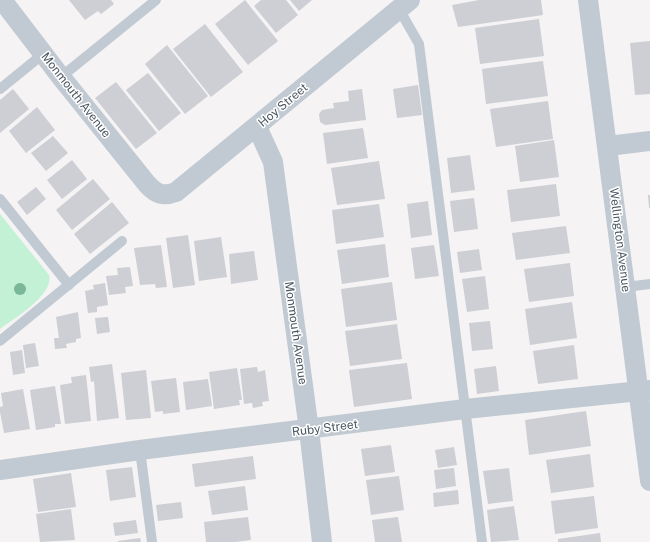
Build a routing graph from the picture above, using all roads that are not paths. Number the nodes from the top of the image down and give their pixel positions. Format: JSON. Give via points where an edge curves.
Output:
{"nodes":[{"id":1,"x":2,"y":0,"type":"edge"},
{"id":2,"x":156,"y":0,"type":"edge"},
{"id":3,"x":588,"y":0,"type":"edge"},
{"id":4,"x":405,"y":4,"type":"edge"},
{"id":5,"x":43,"y":54,"type":"junction"},
{"id":6,"x":60,"y":77,"type":"junction"},
{"id":7,"x":0,"y":89,"type":"edge"},
{"id":8,"x":257,"y":127,"type":"junction"},
{"id":9,"x":650,"y":142,"type":"edge"},
{"id":10,"x":608,"y":146,"type":"junction"},
{"id":11,"x":152,"y":189,"type":"joint"},
{"id":12,"x":0,"y":199,"type":"edge"},
{"id":13,"x":122,"y":241,"type":"dead end"},
{"id":14,"x":650,"y":284,"type":"edge"},
{"id":15,"x":69,"y":285,"type":"junction"},
{"id":16,"x":626,"y":287,"type":"junction"},
{"id":17,"x":0,"y":341,"type":"edge"},
{"id":18,"x":644,"y":391,"type":"edge"},
{"id":19,"x":465,"y":409,"type":"junction"},
{"id":20,"x":309,"y":430,"type":"junction"},
{"id":21,"x":140,"y":450,"type":"junction"},
{"id":22,"x":0,"y":470,"type":"edge"},
{"id":23,"x":650,"y":481,"type":"edge"},
{"id":24,"x":152,"y":542,"type":"edge"},
{"id":25,"x":322,"y":542,"type":"edge"},
{"id":26,"x":482,"y":542,"type":"edge"}],
"edges":[{"from":1,"to":5,"type":"street","name":"Monmouth Avenue"},
{"from":2,"to":6,"type":"lane"},
{"from":3,"to":10,"type":"street","name":"Wellington Avenue"},
{"from":4,"to":8,"type":"street","name":"Hoy Street"},
{"from":4,"to":19,"type":"lane","via":[[419,44]]},
{"from":5,"to":6,"type":"street","name":"Monmouth Avenue"},
{"from":5,"to":7,"type":"lane"},
{"from":6,"to":11,"type":"street","name":"Monmouth Avenue"},
{"from":8,"to":11,"type":"street","name":"Hoy Street","via":[[176,192],[161,195]]},
{"from":8,"to":20,"type":"street","name":"Monmouth Avenue","via":[[273,162]]},
{"from":9,"to":10,"type":"street"},
{"from":10,"to":16,"type":"street","name":"Wellington Avenue"},
{"from":12,"to":15,"type":"lane"},
{"from":13,"to":15,"type":"lane"},
{"from":14,"to":16,"type":"lane"},
{"from":15,"to":17,"type":"lane"},
{"from":16,"to":18,"type":"street","name":"Wellington Avenue"},
{"from":18,"to":19,"type":"street","name":"Ruby Street"},
{"from":18,"to":23,"type":"street","name":"Wellington Avenue"},
{"from":19,"to":20,"type":"street","name":"Ruby Street"},
{"from":19,"to":26,"type":"lane"},
{"from":20,"to":21,"type":"street","name":"Ruby Street"},
{"from":20,"to":25,"type":"street","name":"Monmouth Avenue"},
{"from":21,"to":22,"type":"street","name":"Ruby Street"},
{"from":21,"to":24,"type":"lane"}]}
